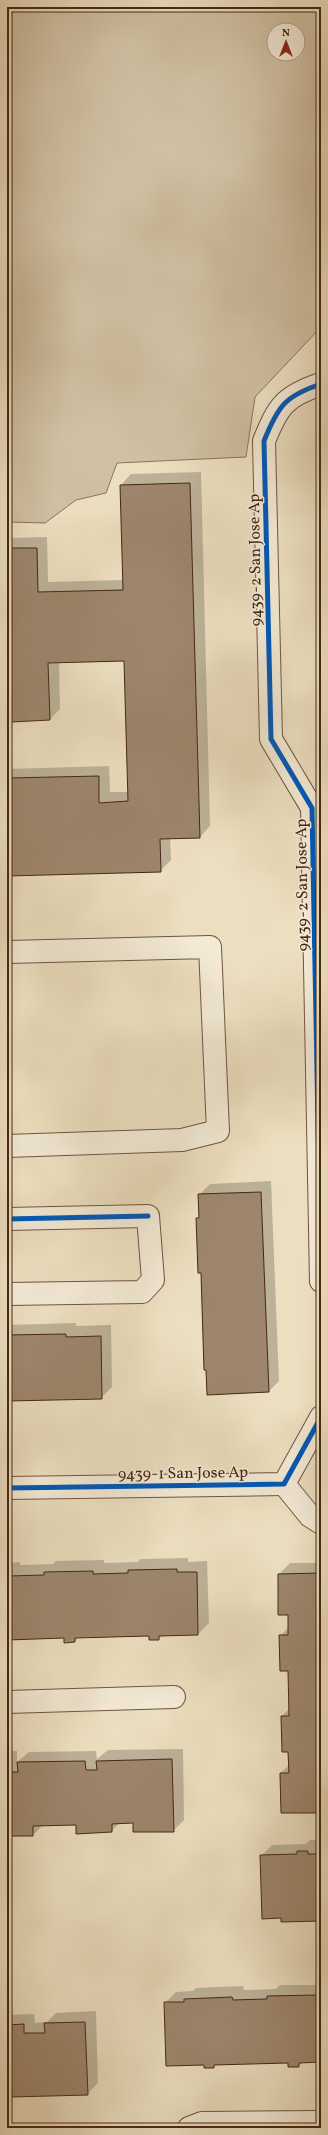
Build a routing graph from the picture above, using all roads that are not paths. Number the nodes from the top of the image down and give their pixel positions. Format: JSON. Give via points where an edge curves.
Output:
{"nodes":[{"id":1,"x":321,"y":384,"type":"edge"},
{"id":2,"x":8,"y":951,"type":"edge"},
{"id":3,"x":7,"y":1146,"type":"edge"},
{"id":4,"x":7,"y":1219,"type":"edge"},
{"id":5,"x":321,"y":1281,"type":"edge"},
{"id":6,"x":7,"y":1294,"type":"edge"},
{"id":7,"x":321,"y":1417,"type":"edge"},
{"id":8,"x":284,"y":1484,"type":"junction"},
{"id":9,"x":7,"y":1488,"type":"edge"},
{"id":10,"x":321,"y":1523,"type":"edge"},
{"id":11,"x":174,"y":1697,"type":"dead end"},
{"id":12,"x":7,"y":1702,"type":"edge"},
{"id":13,"x":321,"y":2122,"type":"edge"},
{"id":14,"x":189,"y":2128,"type":"edge"}],
"edges":[{"from":1,"to":5,"type":"street","name":"9439-2 San Jose Ap","via":[[298,391],[276,413],[264,441],[271,738],[312,808]]},
{"from":2,"to":3,"type":"street","via":[[210,947],[218,1131],[182,1140]]},
{"from":4,"to":6,"type":"street","via":[[148,1216],[153,1280],[142,1292]]},
{"from":7,"to":8,"type":"street"},
{"from":8,"to":9,"type":"street","name":"9439-1 San Jose Ap"},
{"from":8,"to":10,"type":"street","via":[[310,1516]]},
{"from":11,"to":12,"type":"street"},
{"from":13,"to":14,"type":"street","via":[[202,2123]]}]}
